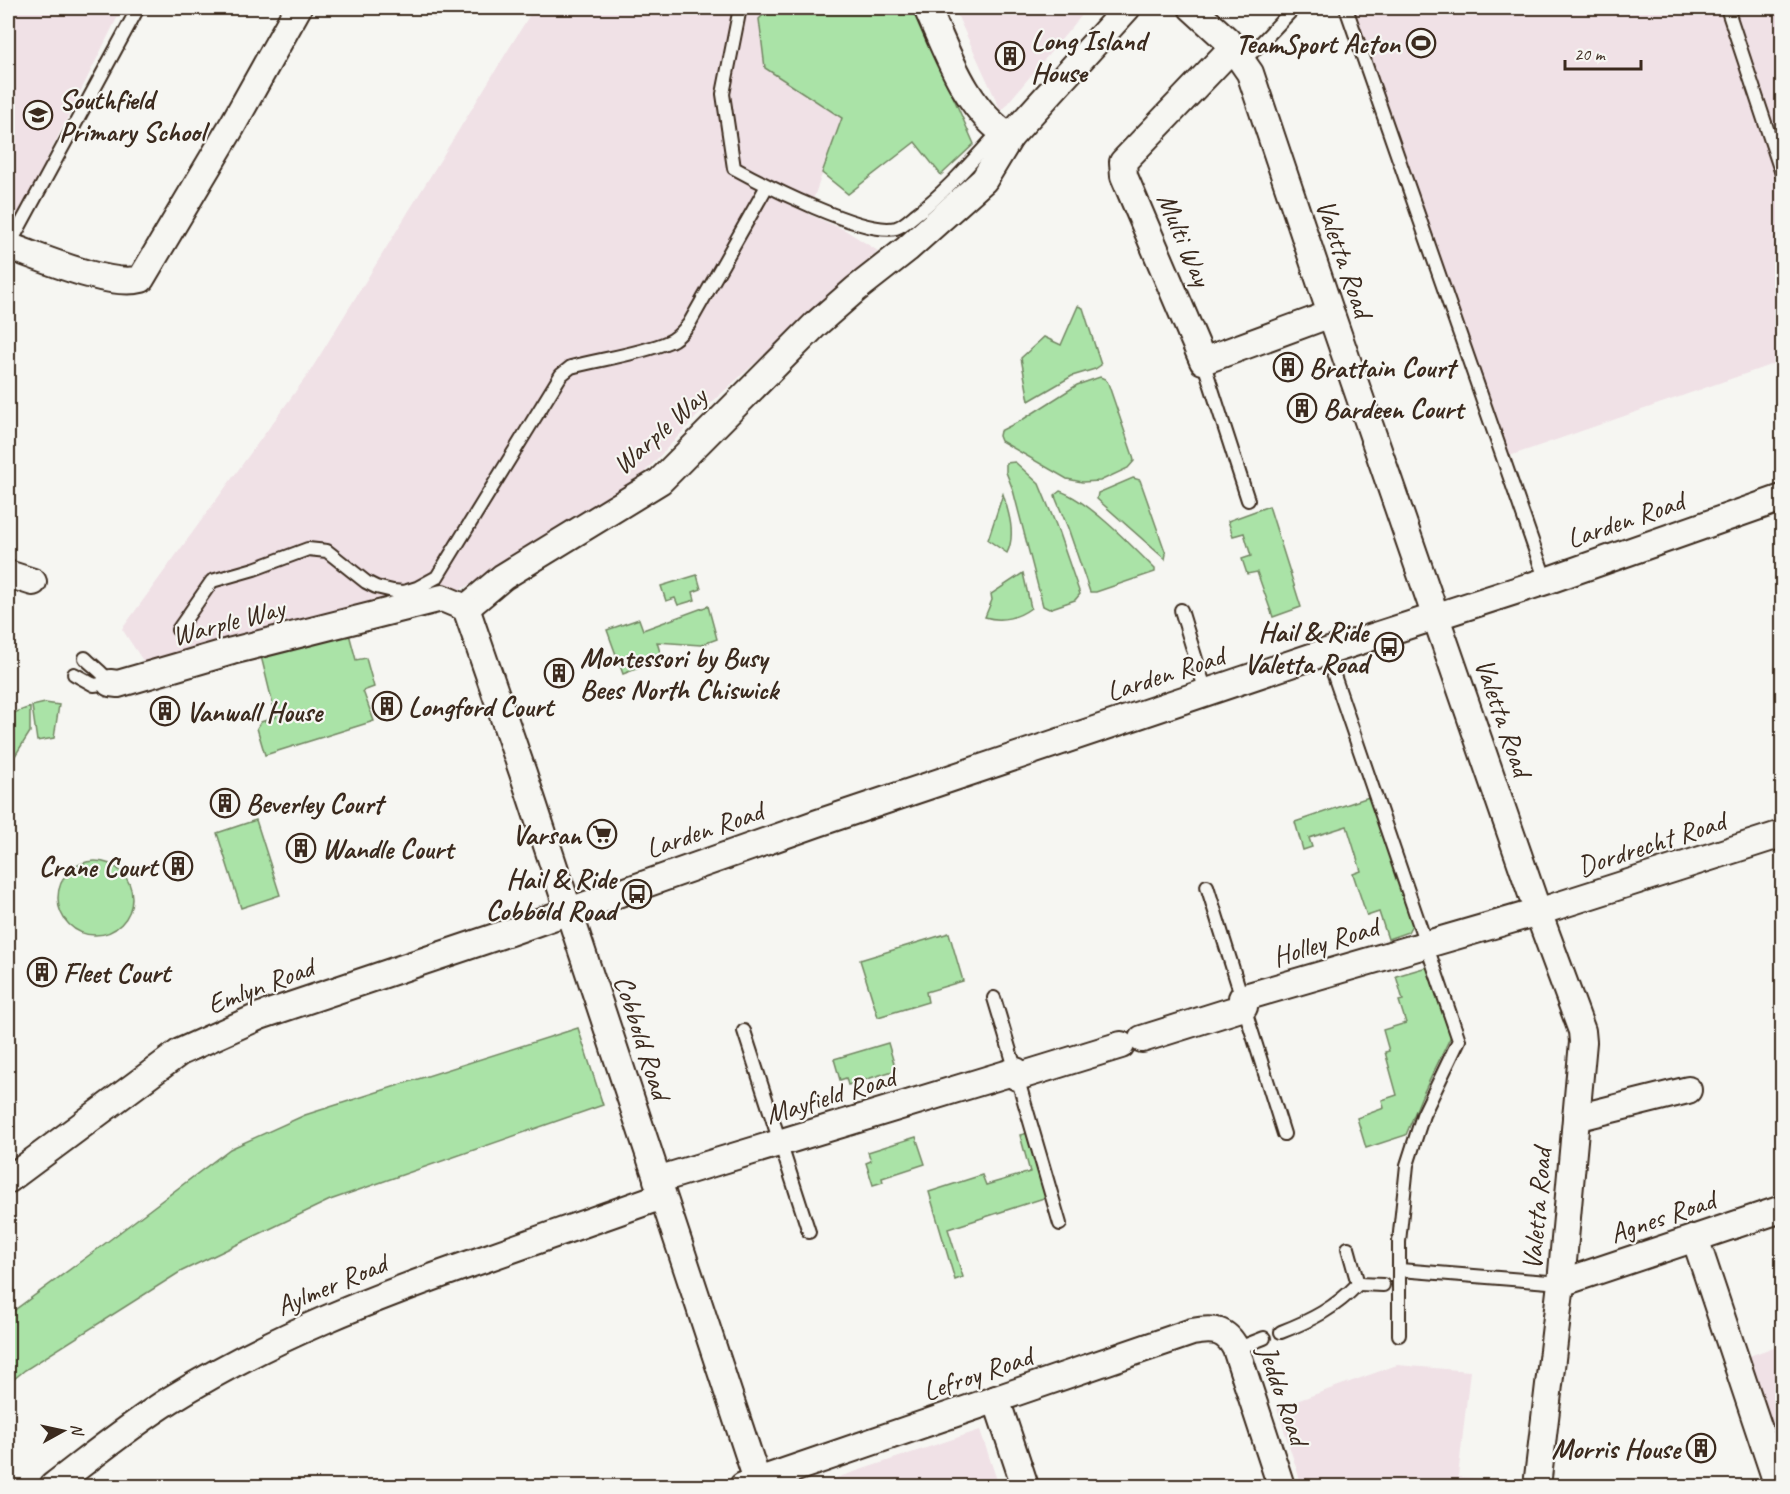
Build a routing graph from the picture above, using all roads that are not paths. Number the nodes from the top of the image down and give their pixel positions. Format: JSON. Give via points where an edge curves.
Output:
{"nodes":[{"id":1,"x":138,"y":8,"type":"edge"},
{"id":2,"x":298,"y":8,"type":"edge"},
{"id":3,"x":740,"y":8,"type":"edge"},
{"id":4,"x":927,"y":8,"type":"edge"},
{"id":5,"x":1127,"y":8,"type":"edge"},
{"id":6,"x":1192,"y":8,"type":"edge"},
{"id":7,"x":1294,"y":8,"type":"edge"},
{"id":8,"x":1346,"y":8,"type":"edge"},
{"id":9,"x":1727,"y":8,"type":"edge"},
{"id":10,"x":1238,"y":55,"type":"junction"},
{"id":11,"x":1005,"y":134,"type":"junction"},
{"id":12,"x":1782,"y":174,"type":"edge"},
{"id":13,"x":767,"y":186,"type":"junction"},
{"id":14,"x":8,"y":246,"type":"edge"},
{"id":15,"x":1331,"y":314,"type":"junction"},
{"id":16,"x":1203,"y":361,"type":"junction"},
{"id":17,"x":1782,"y":498,"type":"edge"},
{"id":18,"x":1248,"y":500,"type":"dead end"},
{"id":19,"x":8,"y":574,"type":"edge"},
{"id":20,"x":1546,"y":580,"type":"junction"},
{"id":21,"x":33,"y":582,"type":"dead end"},
{"id":22,"x":465,"y":608,"type":"junction"},
{"id":23,"x":1181,"y":610,"type":"dead end"},
{"id":24,"x":1436,"y":616,"type":"junction"},
{"id":25,"x":178,"y":630,"type":"dead end"},
{"id":26,"x":1326,"y":652,"type":"junction"},
{"id":27,"x":86,"y":658,"type":"dead end"},
{"id":28,"x":74,"y":674,"type":"dead end"},
{"id":29,"x":110,"y":683,"type":"junction"},
{"id":30,"x":1206,"y":692,"type":"junction"},
{"id":31,"x":1782,"y":834,"type":"edge"},
{"id":32,"x":1207,"y":886,"type":"dead end"},
{"id":33,"x":568,"y":910,"type":"junction"},
{"id":34,"x":1538,"y":912,"type":"junction"},
{"id":35,"x":1427,"y":943,"type":"junction"},
{"id":36,"x":994,"y":998,"type":"dead end"},
{"id":37,"x":1243,"y":1003,"type":"junction"},
{"id":38,"x":744,"y":1031,"type":"dead end"},
{"id":39,"x":1131,"y":1042,"type":"joint"},
{"id":40,"x":1016,"y":1074,"type":"junction"},
{"id":41,"x":1688,"y":1090,"type":"dead end"},
{"id":42,"x":1576,"y":1118,"type":"junction"},
{"id":43,"x":1284,"y":1134,"type":"dead end"},
{"id":44,"x":780,"y":1143,"type":"junction"},
{"id":45,"x":8,"y":1180,"type":"edge"},
{"id":46,"x":660,"y":1188,"type":"junction"},
{"id":47,"x":1782,"y":1209,"type":"edge"},
{"id":48,"x":1060,"y":1224,"type":"dead end"},
{"id":49,"x":809,"y":1232,"type":"dead end"},
{"id":50,"x":1695,"y":1238,"type":"junction"},
{"id":51,"x":1348,"y":1248,"type":"dead end"},
{"id":52,"x":1400,"y":1270,"type":"junction"},
{"id":53,"x":1358,"y":1284,"type":"junction"},
{"id":54,"x":1561,"y":1284,"type":"junction"},
{"id":55,"x":1383,"y":1285,"type":"dead end"},
{"id":56,"x":1218,"y":1331,"type":"joint"},
{"id":57,"x":1281,"y":1332,"type":"dead end"},
{"id":58,"x":1400,"y":1335,"type":"dead end"},
{"id":59,"x":1264,"y":1338,"type":"dead end"},
{"id":60,"x":1236,"y":1349,"type":"junction"},
{"id":61,"x":996,"y":1399,"type":"junction"},
{"id":62,"x":753,"y":1485,"type":"edge"},
{"id":63,"x":53,"y":1486,"type":"edge"},
{"id":64,"x":1025,"y":1486,"type":"edge"},
{"id":65,"x":1281,"y":1486,"type":"edge"},
{"id":66,"x":1537,"y":1486,"type":"edge"},
{"id":67,"x":1778,"y":1486,"type":"edge"}],
"edges":[{"from":1,"to":14,"type":"lane"},
{"from":2,"to":14,"type":"street","via":[[141,279],[105,279]]},
{"from":3,"to":13,"type":"lane","via":[[723,94],[734,168]]},
{"from":4,"to":11,"type":"street","via":[[969,96]]},
{"from":5,"to":11,"type":"street","name":"Warple Way"},
{"from":6,"to":10,"type":"street","name":"Valetta Road"},
{"from":7,"to":10,"type":"lane"},
{"from":8,"to":20,"type":"lane"},
{"from":9,"to":12,"type":"lane"},
{"from":10,"to":15,"type":"street","name":"Valetta Road","via":[[1250,73]]},
{"from":10,"to":16,"type":"street","name":"Multi Way","via":[[1123,162],[1124,176]]},
{"from":11,"to":13,"type":"lane","via":[[934,201],[898,227],[882,229],[850,220]]},
{"from":11,"to":22,"type":"street","name":"Warple Way","via":[[984,180],[815,325],[660,480],[503,577]]},
{"from":13,"to":25,"type":"lane","via":[[681,334],[660,345],[571,367],[561,375],[437,578],[404,592],[393,591],[366,582],[327,551],[308,549],[212,581]]},
{"from":15,"to":16,"type":"street"},
{"from":15,"to":24,"type":"street","name":"Valetta Road"},
{"from":16,"to":18,"type":"lane"},
{"from":17,"to":20,"type":"street","name":"Larden Road"},
{"from":19,"to":21,"type":"street"},
{"from":20,"to":24,"type":"street","name":"Larden Road"},
{"from":22,"to":29,"type":"street","name":"Warple Way","via":[[442,598]]},
{"from":22,"to":33,"type":"street","name":"Cobbold Road"},
{"from":23,"to":30,"type":"lane"},
{"from":24,"to":26,"type":"street","name":"Larden Road"},
{"from":24,"to":34,"type":"street","name":"Valetta Road"},
{"from":26,"to":30,"type":"street","name":"Larden Road"},
{"from":26,"to":35,"type":"lane"},
{"from":27,"to":29,"type":"lane"},
{"from":28,"to":29,"type":"lane","via":[[94,685]]},
{"from":30,"to":33,"type":"street","name":"Larden Road"},
{"from":31,"to":34,"type":"street","name":"Dordrecht Road"},
{"from":32,"to":37,"type":"lane"},
{"from":33,"to":45,"type":"street","name":"Emlyn Road","via":[[214,1035],[180,1052]]},
{"from":33,"to":46,"type":"street","name":"Cobbold Road"},
{"from":34,"to":35,"type":"street","name":"Holley Road"},
{"from":34,"to":42,"type":"street","name":"Valetta Road","via":[[1582,1030]]},
{"from":35,"to":37,"type":"street","name":"Holley Road"},
{"from":35,"to":52,"type":"lane","via":[[1459,1040],[1423,1115],[1407,1165]]},
{"from":36,"to":40,"type":"lane"},
{"from":37,"to":39,"type":"street","name":"Holley Road"},
{"from":37,"to":43,"type":"lane"},
{"from":38,"to":44,"type":"lane"},
{"from":39,"to":40,"type":"street","name":"Mayfield Road"},
{"from":40,"to":44,"type":"street","name":"Mayfield Road"},
{"from":40,"to":48,"type":"lane"},
{"from":41,"to":42,"type":"street"},
{"from":42,"to":54,"type":"street","name":"Valetta Road"},
{"from":44,"to":46,"type":"street","name":"Mayfield Road"},
{"from":44,"to":49,"type":"lane"},
{"from":46,"to":62,"type":"street","name":"Cobbold Road"},
{"from":46,"to":63,"type":"street","name":"Aylmer Road","via":[[399,1288],[288,1336],[170,1400]]},
{"from":47,"to":50,"type":"street","name":"Agnes Road"},
{"from":50,"to":54,"type":"street","name":"Agnes Road"},
{"from":50,"to":67,"type":"street"},
{"from":51,"to":53,"type":"lane"},
{"from":52,"to":54,"type":"lane"},
{"from":52,"to":58,"type":"lane"},
{"from":53,"to":55,"type":"lane"},
{"from":53,"to":57,"type":"lane","via":[[1327,1311]]},
{"from":54,"to":66,"type":"street","name":"Valetta Road"},
{"from":56,"to":60,"type":"street","name":"Jeddo Road"},
{"from":56,"to":61,"type":"street","name":"Lefroy Road","via":[[1192,1332]]},
{"from":59,"to":60,"type":"lane"},
{"from":60,"to":65,"type":"street","name":"Jeddo Road"},
{"from":61,"to":62,"type":"street","name":"Lefroy Road"},
{"from":61,"to":64,"type":"street"}]}
